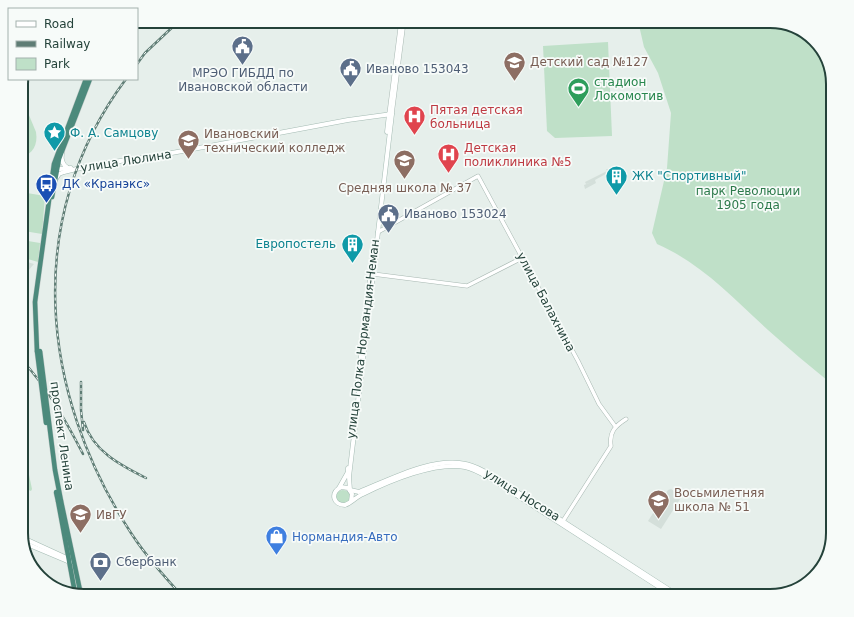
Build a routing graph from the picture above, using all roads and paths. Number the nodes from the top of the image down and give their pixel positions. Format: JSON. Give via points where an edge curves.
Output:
{"nodes":[{"id":1,"x":401,"y":28,"type":"edge"},
{"id":2,"x":86,"y":80,"type":"edge"},
{"id":3,"x":89,"y":80,"type":"edge"},
{"id":4,"x":86,"y":85,"type":"junction"},
{"id":5,"x":391,"y":113,"type":"junction"},
{"id":6,"x":379,"y":116,"type":"junction"},
{"id":7,"x":366,"y":117,"type":"junction"},
{"id":8,"x":388,"y":126,"type":"junction"},
{"id":9,"x":62,"y":147,"type":"junction"},
{"id":10,"x":71,"y":168,"type":"junction"},
{"id":11,"x":78,"y":168,"type":"junction"},
{"id":12,"x":57,"y":169,"type":"junction"},
{"id":13,"x":62,"y":173,"type":"junction"},
{"id":14,"x":54,"y":178,"type":"junction"},
{"id":15,"x":377,"y":232,"type":"junction"},
{"id":16,"x":522,"y":258,"type":"junction"},
{"id":17,"x":372,"y":274,"type":"junction"},
{"id":18,"x":361,"y":369,"type":"junction"},
{"id":19,"x":626,"y":419,"type":"dead end"},
{"id":20,"x":615,"y":426,"type":"junction"},
{"id":21,"x":383,"y":483,"type":"junction"},
{"id":22,"x":339,"y":488,"type":"junction"},
{"id":23,"x":350,"y":490,"type":"junction"},
{"id":24,"x":351,"y":500,"type":"junction"},
{"id":25,"x":562,"y":522,"type":"junction"},
{"id":26,"x":29,"y":541,"type":"edge"},
{"id":27,"x":30,"y":545,"type":"edge"},
{"id":28,"x":72,"y":561,"type":"junction"},
{"id":29,"x":75,"y":588,"type":"edge"},
{"id":30,"x":664,"y":588,"type":"edge"},
{"id":31,"x":79,"y":589,"type":"edge"}],
"edges":[{"from":1,"to":5,"type":"street","name":"улица Полка Нормандия-Неман"},
{"from":2,"to":4,"type":"highway"},
{"from":3,"to":4,"type":"highway"},
{"from":4,"to":9,"type":"highway"},
{"from":5,"to":6,"type":"main road","name":"улица Люлина"},
{"from":5,"to":7,"type":"main road","name":"улица Люлина"},
{"from":5,"to":8,"type":"main road","name":"улица Полка Нормандия-Неман"},
{"from":5,"to":15,"type":"main road","name":"улица Полка Нормандия-Неман"},
{"from":6,"to":7,"type":"main road","name":"улица Люлина"},
{"from":6,"to":8,"type":"main road","via":[[386,120]]},
{"from":7,"to":11,"type":"main road","name":"улица Люлина"},
{"from":8,"to":15,"type":"main road","name":"улица Полка Нормандия-Неман"},
{"from":9,"to":10,"type":"main road","via":[[62,161],[65,166]]},
{"from":9,"to":12,"type":"highway"},
{"from":9,"to":14,"type":"highway","via":[[54,164]]},
{"from":10,"to":11,"type":"main road"},
{"from":10,"to":12,"type":"main road"},
{"from":11,"to":13,"type":"main road","name":"улица Люлина"},
{"from":12,"to":13,"type":"main road"},
{"from":12,"to":14,"type":"highway"},
{"from":13,"to":14,"type":"main road","name":"улица Люлина"},
{"from":14,"to":28,"type":"highway","name":"проспект Ленина","bridge":true,"via":[[34,307],[52,470]]},
{"from":15,"to":16,"type":"street","name":"улица Балахнина","via":[[478,176]]},
{"from":15,"to":17,"type":"main road","name":"улица Полка Нормандия-Неман"},
{"from":16,"to":17,"type":"street","via":[[467,286]]},
{"from":16,"to":20,"type":"street","name":"улица Балахнина","via":[[599,404]]},
{"from":17,"to":18,"type":"main road","name":"улица Полка Нормандия-Неман"},
{"from":18,"to":22,"type":"main road","name":"улица Полка Нормандия-Неман","via":[[348,472]]},
{"from":18,"to":23,"type":"main road","name":"улица Полка Нормандия-Неман","via":[[349,477]]},
{"from":19,"to":20,"type":"street"},
{"from":20,"to":25,"type":"street","via":[[610,440],[611,446]]},
{"from":21,"to":23,"type":"main road","name":"улица Носова","via":[[359,492]]},
{"from":21,"to":24,"type":"main road","name":"улица Носова"},
{"from":21,"to":25,"type":"main road","name":"улица Носова","via":[[418,470],[446,466],[465,467],[494,478]]},
{"from":22,"to":23,"type":"main road","via":[[346,487]]},
{"from":22,"to":24,"type":"main road","via":[[334,494],[337,503],[345,505]]},
{"from":23,"to":24,"type":"main road"},
{"from":25,"to":30,"type":"main road","name":"улица Носова"},
{"from":26,"to":28,"type":"main road"},
{"from":27,"to":28,"type":"main road"},
{"from":28,"to":29,"type":"highway","name":"проспект Ленина"},
{"from":28,"to":31,"type":"highway","name":"проспект Ленина"}]}
